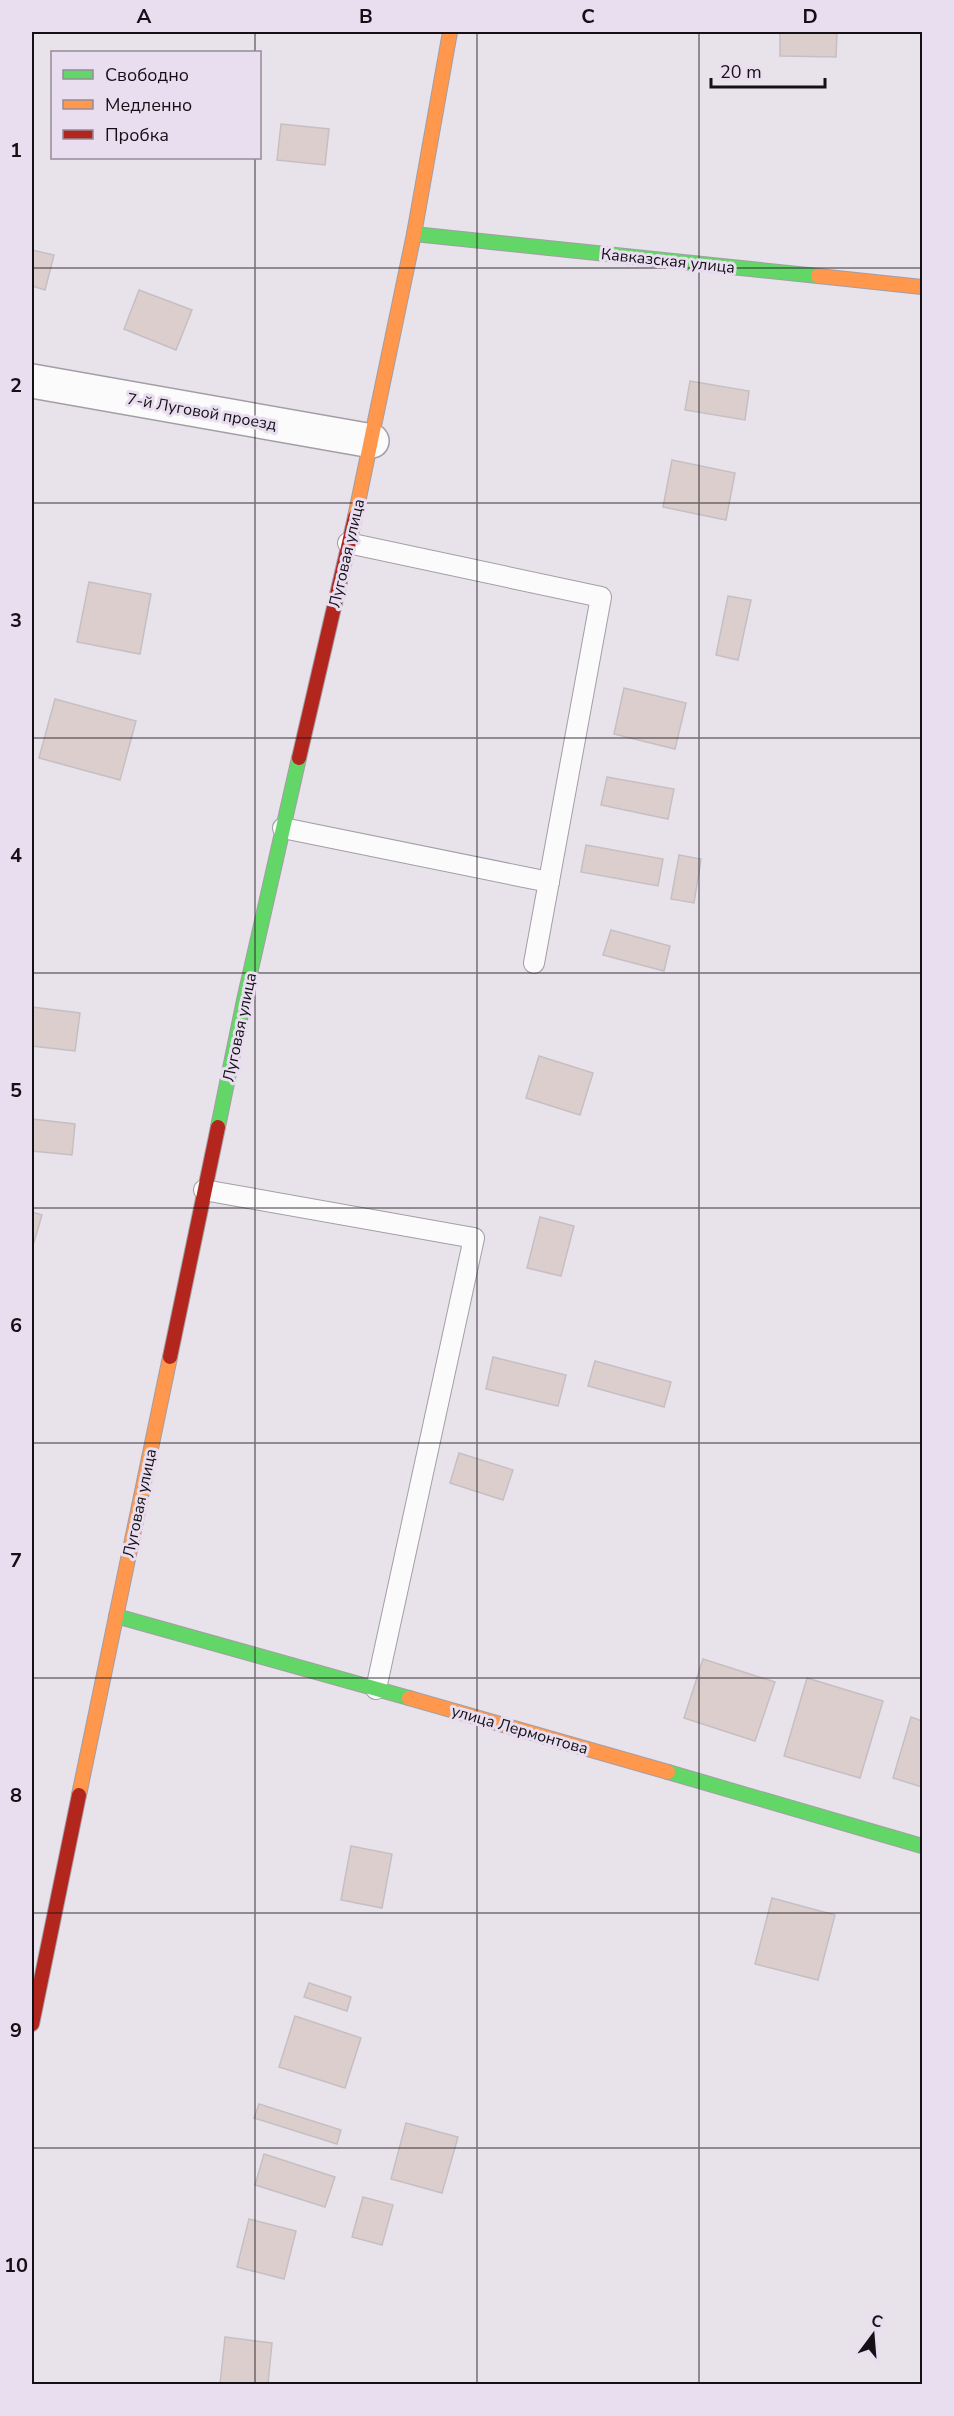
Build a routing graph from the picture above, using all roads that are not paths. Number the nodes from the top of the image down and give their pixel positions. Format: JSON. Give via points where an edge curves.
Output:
{"nodes":[{"id":1,"x":450,"y":32,"type":"edge"},
{"id":2,"x":414,"y":234,"type":"junction"},
{"id":3,"x":922,"y":287,"type":"edge"},
{"id":4,"x":32,"y":381,"type":"edge"},
{"id":5,"x":372,"y":441,"type":"junction"},
{"id":6,"x":348,"y":543,"type":"junction"},
{"id":7,"x":283,"y":828,"type":"junction"},
{"id":8,"x":549,"y":882,"type":"junction"},
{"id":9,"x":534,"y":963,"type":"dead end"},
{"id":10,"x":204,"y":1190,"type":"junction"},
{"id":11,"x":116,"y":1616,"type":"junction"},
{"id":12,"x":376,"y":1689,"type":"junction"},
{"id":13,"x":922,"y":1846,"type":"edge"},
{"id":14,"x":32,"y":2024,"type":"edge"}],
"edges":[{"from":1,"to":2,"type":"street","name":"Луговая улица"},
{"from":2,"to":3,"type":"street","name":"Кавказская улица"},
{"from":2,"to":5,"type":"street","name":"Луговая улица"},
{"from":4,"to":5,"type":"street","name":"7-й Луговой проезд"},
{"from":5,"to":6,"type":"street","name":"Луговая улица"},
{"from":6,"to":7,"type":"street","name":"Луговая улица"},
{"from":6,"to":8,"type":"lane","via":[[601,597]]},
{"from":7,"to":8,"type":"lane"},
{"from":7,"to":10,"type":"street","name":"Луговая улица"},
{"from":8,"to":9,"type":"lane"},
{"from":10,"to":11,"type":"street","name":"Луговая улица"},
{"from":10,"to":12,"type":"lane","via":[[474,1238]]},
{"from":11,"to":12,"type":"street","name":"улица Лермонтова"},
{"from":11,"to":14,"type":"street","name":"Луговая улица"},
{"from":12,"to":13,"type":"street","name":"улица Лермонтова"}]}
